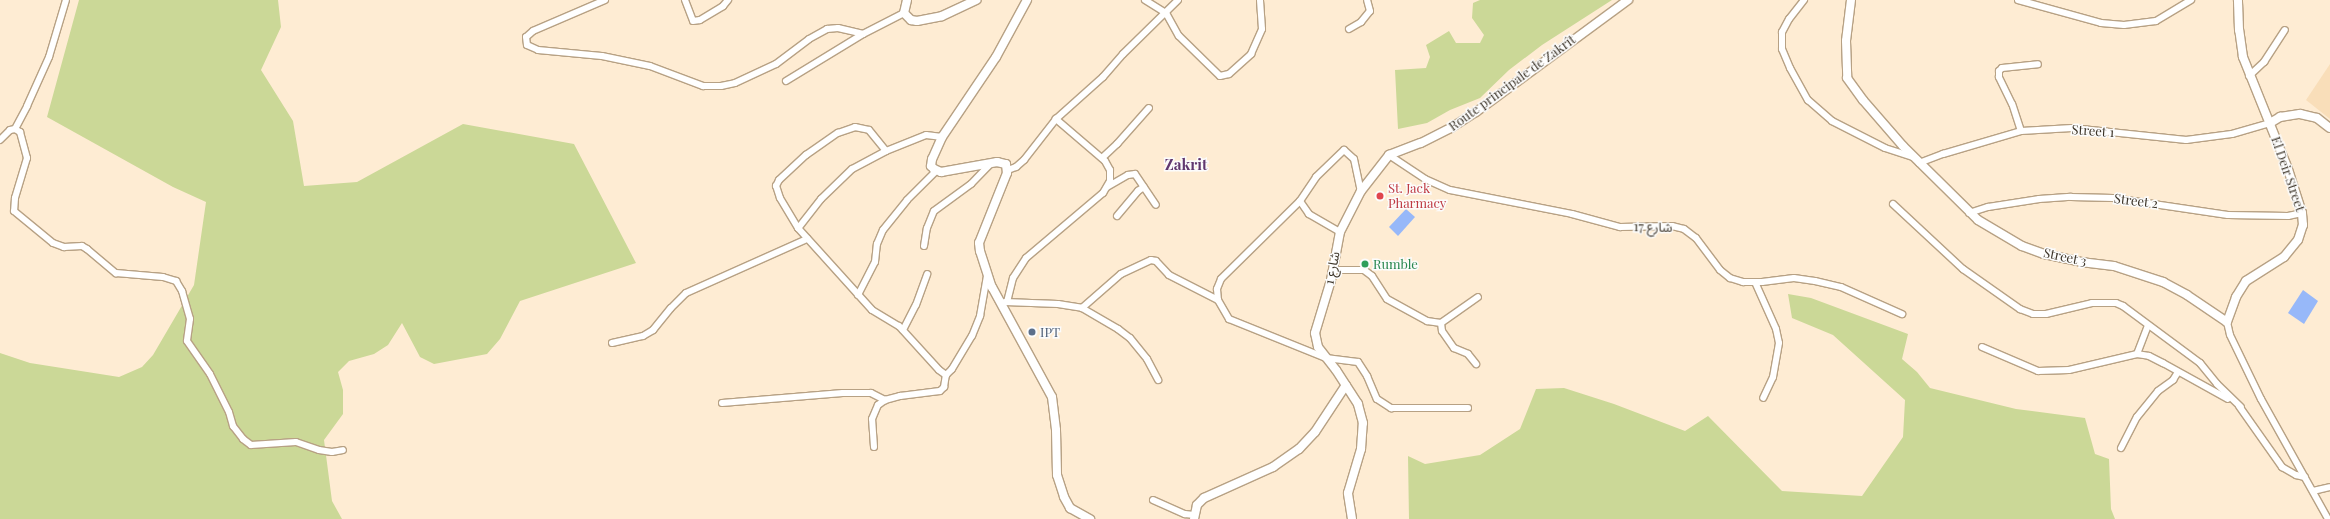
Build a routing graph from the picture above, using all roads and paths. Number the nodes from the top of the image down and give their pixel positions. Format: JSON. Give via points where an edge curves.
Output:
{"nodes":[{"id":1,"x":66,"y":0,"type":"edge"},
{"id":2,"x":604,"y":0,"type":"edge"},
{"id":3,"x":685,"y":0,"type":"edge"},
{"id":4,"x":728,"y":0,"type":"edge"},
{"id":5,"x":906,"y":0,"type":"edge"},
{"id":6,"x":976,"y":0,"type":"edge"},
{"id":7,"x":1027,"y":0,"type":"edge"},
{"id":8,"x":1145,"y":0,"type":"edge"},
{"id":9,"x":1178,"y":0,"type":"edge"},
{"id":10,"x":1260,"y":0,"type":"edge"},
{"id":11,"x":1367,"y":0,"type":"edge"},
{"id":12,"x":1628,"y":0,"type":"edge"},
{"id":13,"x":1804,"y":0,"type":"edge"},
{"id":14,"x":1851,"y":0,"type":"edge"},
{"id":15,"x":2018,"y":0,"type":"edge"},
{"id":16,"x":2191,"y":0,"type":"edge"},
{"id":17,"x":2238,"y":0,"type":"edge"},
{"id":18,"x":904,"y":13,"type":"junction"},
{"id":19,"x":1166,"y":13,"type":"junction"},
{"id":20,"x":1349,"y":29,"type":"dead end"},
{"id":21,"x":2285,"y":30,"type":"dead end"},
{"id":22,"x":863,"y":34,"type":"junction"},
{"id":23,"x":2038,"y":64,"type":"dead end"},
{"id":24,"x":2249,"y":76,"type":"junction"},
{"id":25,"x":786,"y":81,"type":"dead end"},
{"id":26,"x":1149,"y":108,"type":"dead end"},
{"id":27,"x":1056,"y":119,"type":"junction"},
{"id":28,"x":2270,"y":123,"type":"junction"},
{"id":29,"x":2330,"y":128,"type":"edge"},
{"id":30,"x":15,"y":129,"type":"junction"},
{"id":31,"x":2021,"y":131,"type":"junction"},
{"id":32,"x":942,"y":137,"type":"junction"},
{"id":33,"x":0,"y":140,"type":"edge"},
{"id":34,"x":886,"y":151,"type":"junction"},
{"id":35,"x":1389,"y":155,"type":"junction"},
{"id":36,"x":1913,"y":157,"type":"junction"},
{"id":37,"x":1102,"y":158,"type":"junction"},
{"id":38,"x":991,"y":162,"type":"junction"},
{"id":39,"x":1919,"y":164,"type":"junction"},
{"id":40,"x":1008,"y":170,"type":"junction"},
{"id":41,"x":936,"y":171,"type":"junction"},
{"id":42,"x":1107,"y":187,"type":"junction"},
{"id":43,"x":1144,"y":187,"type":"junction"},
{"id":44,"x":1361,"y":191,"type":"junction"},
{"id":45,"x":1300,"y":202,"type":"junction"},
{"id":46,"x":1893,"y":204,"type":"dead end"},
{"id":47,"x":1156,"y":205,"type":"dead end"},
{"id":48,"x":1969,"y":213,"type":"junction"},
{"id":49,"x":2302,"y":213,"type":"junction"},
{"id":50,"x":1117,"y":216,"type":"dead end"},
{"id":51,"x":798,"y":228,"type":"junction"},
{"id":52,"x":1340,"y":232,"type":"junction"},
{"id":53,"x":807,"y":239,"type":"junction"},
{"id":54,"x":924,"y":246,"type":"dead end"},
{"id":55,"x":1332,"y":270,"type":"junction"},
{"id":56,"x":927,"y":274,"type":"dead end"},
{"id":57,"x":987,"y":276,"type":"junction"},
{"id":58,"x":1755,"y":282,"type":"junction"},
{"id":59,"x":858,"y":295,"type":"junction"},
{"id":60,"x":1478,"y":297,"type":"dead end"},
{"id":61,"x":1218,"y":300,"type":"junction"},
{"id":62,"x":1004,"y":301,"type":"junction"},
{"id":63,"x":1082,"y":308,"type":"junction"},
{"id":64,"x":1902,"y":314,"type":"dead end"},
{"id":65,"x":2228,"y":322,"type":"junction"},
{"id":66,"x":1441,"y":323,"type":"junction"},
{"id":67,"x":2148,"y":326,"type":"junction"},
{"id":68,"x":903,"y":330,"type":"junction"},
{"id":69,"x":612,"y":343,"type":"dead end"},
{"id":70,"x":1982,"y":347,"type":"dead end"},
{"id":71,"x":2137,"y":354,"type":"junction"},
{"id":72,"x":1326,"y":358,"type":"junction"},
{"id":73,"x":1476,"y":364,"type":"dead end"},
{"id":74,"x":2178,"y":372,"type":"junction"},
{"id":75,"x":946,"y":374,"type":"junction"},
{"id":76,"x":1158,"y":380,"type":"dead end"},
{"id":77,"x":1346,"y":385,"type":"junction"},
{"id":78,"x":1763,"y":398,"type":"dead end"},
{"id":79,"x":885,"y":400,"type":"junction"},
{"id":80,"x":722,"y":403,"type":"dead end"},
{"id":81,"x":2241,"y":407,"type":"junction"},
{"id":82,"x":1468,"y":408,"type":"dead end"},
{"id":83,"x":874,"y":447,"type":"dead end"},
{"id":84,"x":2121,"y":448,"type":"dead end"},
{"id":85,"x":343,"y":450,"type":"dead end"},
{"id":86,"x":2305,"y":477,"type":"junction"},
{"id":87,"x":2330,"y":487,"type":"edge"},
{"id":88,"x":2313,"y":491,"type":"junction"},
{"id":89,"x":1153,"y":500,"type":"dead end"},
{"id":90,"x":1194,"y":517,"type":"edge"},
{"id":91,"x":1090,"y":519,"type":"edge"},
{"id":92,"x":1352,"y":519,"type":"edge"},
{"id":93,"x":2328,"y":519,"type":"edge"}],
"edges":[{"from":1,"to":30,"type":"street","via":[[49,57]]},
{"from":2,"to":22,"type":"street","via":[[533,31],[526,37],[527,45],[538,50],[602,56],[650,66],[703,86],[721,86],[735,83],[776,64],[827,29],[838,28]]},
{"from":3,"to":4,"type":"street","via":[[693,21],[700,20]]},
{"from":5,"to":18,"type":"street"},
{"from":6,"to":18,"type":"street","via":[[942,16],[917,21],[911,20]]},
{"from":7,"to":32,"type":"street","via":[[996,57]]},
{"from":8,"to":19,"type":"street"},
{"from":9,"to":19,"type":"street"},
{"from":10,"to":19,"type":"street","via":[[1262,29],[1253,49],[1229,74],[1220,76],[1179,36]]},
{"from":11,"to":20,"type":"street","via":[[1370,11],[1362,22]]},
{"from":12,"to":35,"type":"street","name":"Route principale de Zakrît","via":[[1464,120],[1421,143]]},
{"from":13,"to":36,"type":"street","via":[[1782,32],[1782,49],[1808,100],[1838,124],[1885,148]]},
{"from":14,"to":36,"type":"street","name":"Street 3","via":[[1846,41],[1847,78]]},
{"from":15,"to":16,"type":"street","via":[[2101,23],[2124,26],[2156,21]]},
{"from":17,"to":24,"type":"street","name":"El Deir Street","via":[[2239,30]]},
{"from":18,"to":22,"type":"street"},
{"from":19,"to":27,"type":"street","via":[[1103,77]]},
{"from":21,"to":24,"type":"street","via":[[2264,62]]},
{"from":22,"to":25,"type":"street"},
{"from":23,"to":31,"type":"street","via":[[2002,68],[1999,71],[1999,77]]},
{"from":24,"to":28,"type":"street","name":"El Deir Street"},
{"from":26,"to":37,"type":"street"},
{"from":27,"to":37,"type":"street"},
{"from":27,"to":40,"type":"street","via":[[1024,160]]},
{"from":28,"to":29,"type":"street","via":[[2280,117],[2300,114],[2317,118]]},
{"from":28,"to":31,"type":"street","name":"Street 1","via":[[2232,134],[2186,140],[2072,128]]},
{"from":28,"to":49,"type":"street","name":"El Deir Street"},
{"from":30,"to":33,"type":"street","via":[[10,130]]},
{"from":30,"to":85,"type":"street","via":[[20,132],[27,158],[14,198],[14,212],[53,243],[64,247],[76,246],[87,249],[116,273],[162,277],[176,281],[182,291],[190,319],[187,341],[210,374],[229,412],[232,426],[243,440],[251,445],[296,442],[319,450]]},
{"from":31,"to":39,"type":"street","name":"Street 1","via":[[1943,154]]},
{"from":32,"to":34,"type":"street","via":[[926,135]]},
{"from":32,"to":41,"type":"street","via":[[932,159],[931,166]]},
{"from":34,"to":51,"type":"street","via":[[852,169],[821,199]]},
{"from":34,"to":51,"type":"street","via":[[869,130],[855,127],[838,133],[806,155],[779,180],[776,186],[780,198]]},
{"from":35,"to":44,"type":"street","name":"شارع 1"},
{"from":35,"to":58,"type":"street","name":"شارع 17","via":[[1425,179],[1450,190],[1572,214],[1620,227],[1672,226],[1684,229],[1696,238],[1720,270],[1730,278]]},
{"from":36,"to":39,"type":"street","name":"Street 3"},
{"from":37,"to":42,"type":"street","via":[[1110,170],[1111,176]]},
{"from":38,"to":40,"type":"street","via":[[1002,162]]},
{"from":38,"to":41,"type":"street"},
{"from":38,"to":54,"type":"street","via":[[971,184],[934,211],[927,228]]},
{"from":39,"to":48,"type":"street","name":"Street 3"},
{"from":40,"to":57,"type":"street","via":[[979,243]]},
{"from":41,"to":59,"type":"street","via":[[907,200],[883,230],[877,244],[875,262]]},
{"from":42,"to":43,"type":"street","via":[[1128,175],[1135,174]]},
{"from":42,"to":62,"type":"street","via":[[1026,258],[1013,278]]},
{"from":43,"to":47,"type":"street"},
{"from":43,"to":50,"type":"street"},
{"from":44,"to":45,"type":"street","via":[[1354,159],[1344,150],[1316,177]]},
{"from":44,"to":52,"type":"street","name":"شارع 1"},
{"from":45,"to":52,"type":"street","via":[[1309,214]]},
{"from":45,"to":61,"type":"street","via":[[1221,279],[1217,289]]},
{"from":46,"to":67,"type":"street","via":[[1963,269],[2020,310],[2046,314],[2092,303],[2116,303]]},
{"from":48,"to":49,"type":"street","name":"Street 2","via":[[2039,199],[2078,197],[2113,198],[2228,215],[2288,216]]},
{"from":48,"to":65,"type":"street","name":"Street 3","via":[[1993,231],[2022,246],[2060,258],[2114,266],[2163,282],[2188,294]]},
{"from":49,"to":65,"type":"street","name":"El Deir Street","via":[[2303,225],[2298,240],[2284,257],[2246,281],[2236,297]]},
{"from":51,"to":53,"type":"street"},
{"from":52,"to":55,"type":"street","name":"شارع 1"},
{"from":53,"to":59,"type":"street"},
{"from":53,"to":69,"type":"street","via":[[686,293],[670,308],[654,330]]},
{"from":55,"to":66,"type":"street","via":[[1364,270],[1372,276],[1387,299],[1427,321]]},
{"from":55,"to":72,"type":"street","name":"شارع 1","via":[[1315,333],[1318,347]]},
{"from":56,"to":68,"type":"street","via":[[916,305]]},
{"from":57,"to":62,"type":"street"},
{"from":57,"to":75,"type":"street","via":[[980,316],[972,336],[952,369]]},
{"from":58,"to":64,"type":"street","name":"شارع 17","via":[[1794,278],[1815,281],[1841,287]]},
{"from":58,"to":78,"type":"street","via":[[1776,329],[1779,343],[1773,377]]},
{"from":59,"to":68,"type":"street","via":[[872,310]]},
{"from":60,"to":66,"type":"street"},
{"from":61,"to":63,"type":"street","via":[[1169,275],[1156,261],[1151,260],[1121,274]]},
{"from":61,"to":72,"type":"street","via":[[1229,319]]},
{"from":62,"to":63,"type":"street"},
{"from":62,"to":91,"type":"street","via":[[1052,397],[1057,475],[1064,497],[1070,508]]},
{"from":63,"to":76,"type":"street","via":[[1130,338],[1147,359]]},
{"from":65,"to":86,"type":"street","via":[[2230,335],[2258,393]]},
{"from":66,"to":73,"type":"street","via":[[1442,330],[1454,348],[1468,354]]},
{"from":67,"to":71,"type":"street"},
{"from":67,"to":81,"type":"street","via":[[2200,363]]},
{"from":68,"to":75,"type":"street","via":[[939,370]]},
{"from":70,"to":71,"type":"street","via":[[2038,371],[2069,370]]},
{"from":71,"to":74,"type":"street","via":[[2148,356]]},
{"from":72,"to":77,"type":"street","name":"شارع 1"},
{"from":72,"to":82,"type":"street","via":[[1358,362],[1377,399],[1391,408]]},
{"from":74,"to":81,"type":"street"},
{"from":74,"to":84,"type":"street","via":[[2173,380],[2158,391],[2137,418]]},
{"from":75,"to":79,"type":"street","via":[[944,387],[940,391]]},
{"from":77,"to":90,"type":"street","via":[[1315,432],[1299,449],[1273,467],[1204,498],[1197,505]]},
{"from":77,"to":92,"type":"street","via":[[1358,404],[1363,428],[1361,449],[1348,493]]},
{"from":79,"to":80,"type":"street","via":[[871,393],[843,393]]},
{"from":79,"to":83,"type":"street","via":[[878,405],[872,419]]},
{"from":81,"to":86,"type":"street","via":[[2282,467]]},
{"from":86,"to":88,"type":"street"},
{"from":87,"to":88,"type":"street"},
{"from":88,"to":93,"type":"street"},
{"from":89,"to":90,"type":"street"}]}
